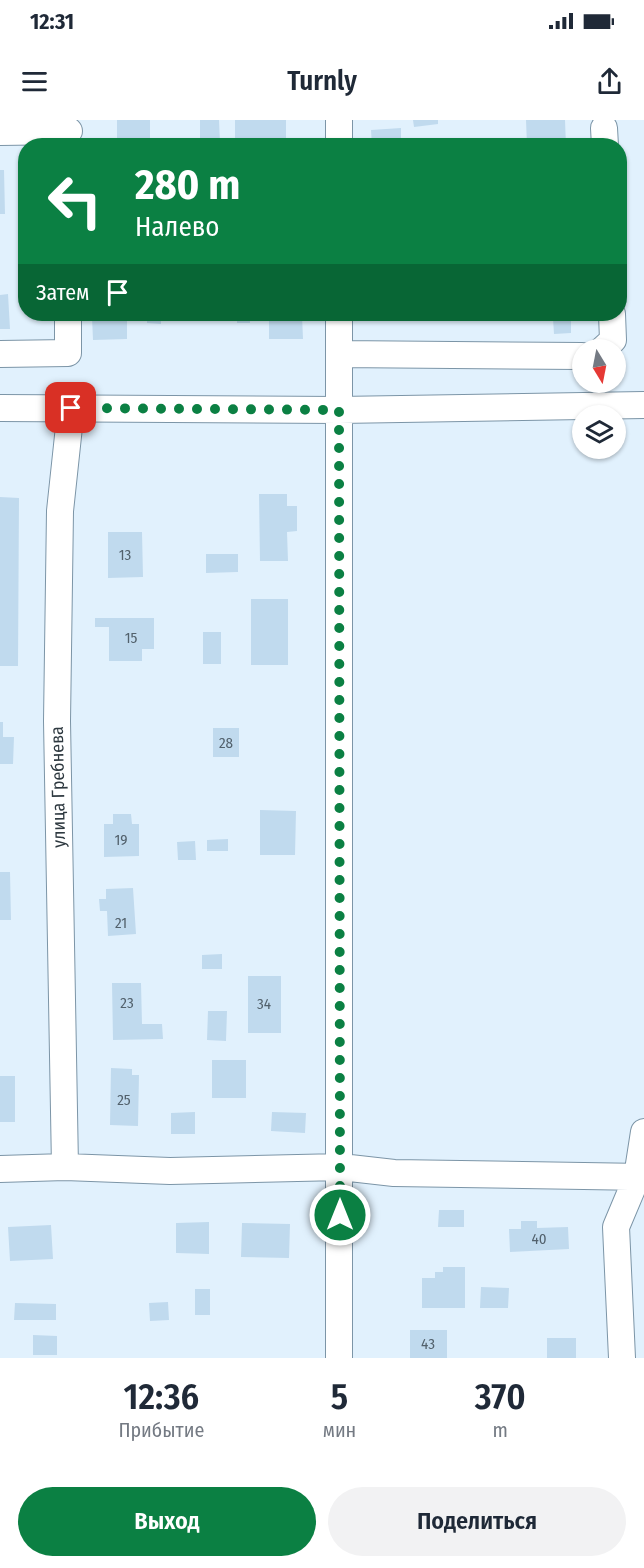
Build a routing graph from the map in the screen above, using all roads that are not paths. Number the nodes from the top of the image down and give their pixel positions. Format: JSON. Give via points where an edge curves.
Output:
{"nodes":[{"id":1,"x":339,"y":120,"type":"edge"},
{"id":2,"x":0,"y":132,"type":"edge"},
{"id":3,"x":69,"y":132,"type":"edge"},
{"id":4,"x":339,"y":138,"type":"edge"},
{"id":5,"x":68,"y":321,"type":"edge"},
{"id":6,"x":339,"y":321,"type":"edge"},
{"id":7,"x":612,"y":321,"type":"edge"},
{"id":8,"x":613,"y":339,"type":"edge"},
{"id":9,"x":0,"y":354,"type":"edge"},
{"id":10,"x":339,"y":354,"type":"junction"},
{"id":11,"x":572,"y":356,"type":"edge"},
{"id":12,"x":644,"y":405,"type":"edge"},
{"id":13,"x":0,"y":408,"type":"edge"},
{"id":14,"x":71,"y":408,"type":"junction"},
{"id":15,"x":339,"y":410,"type":"junction"},
{"id":16,"x":644,"y":1132,"type":"edge"},
{"id":17,"x":65,"y":1167,"type":"junction"},
{"id":18,"x":341,"y":1167,"type":"junction"},
{"id":19,"x":0,"y":1169,"type":"edge"},
{"id":20,"x":641,"y":1177,"type":"edge"},
{"id":21,"x":339,"y":1358,"type":"edge"},
{"id":22,"x":622,"y":1358,"type":"edge"}],
"edges":[{"from":1,"to":4,"type":"street"},
{"from":2,"to":3,"type":"street"},
{"from":5,"to":9,"type":"street","via":[[68,353]]},
{"from":6,"to":10,"type":"street"},
{"from":7,"to":8,"type":"street"},
{"from":10,"to":11,"type":"street"},
{"from":10,"to":15,"type":"street"},
{"from":12,"to":15,"type":"street"},
{"from":13,"to":14,"type":"street"},
{"from":14,"to":15,"type":"street"},
{"from":14,"to":17,"type":"street","name":"улица Гребнева","via":[[60,511],[57,721]]},
{"from":15,"to":18,"type":"street"},
{"from":16,"to":20,"type":"street"},
{"from":17,"to":18,"type":"street","via":[[170,1171]]},
{"from":17,"to":19,"type":"street"},
{"from":18,"to":20,"type":"street","via":[[394,1173]]},
{"from":18,"to":21,"type":"street"},
{"from":20,"to":22,"type":"street","via":[[616,1227]]}]}
